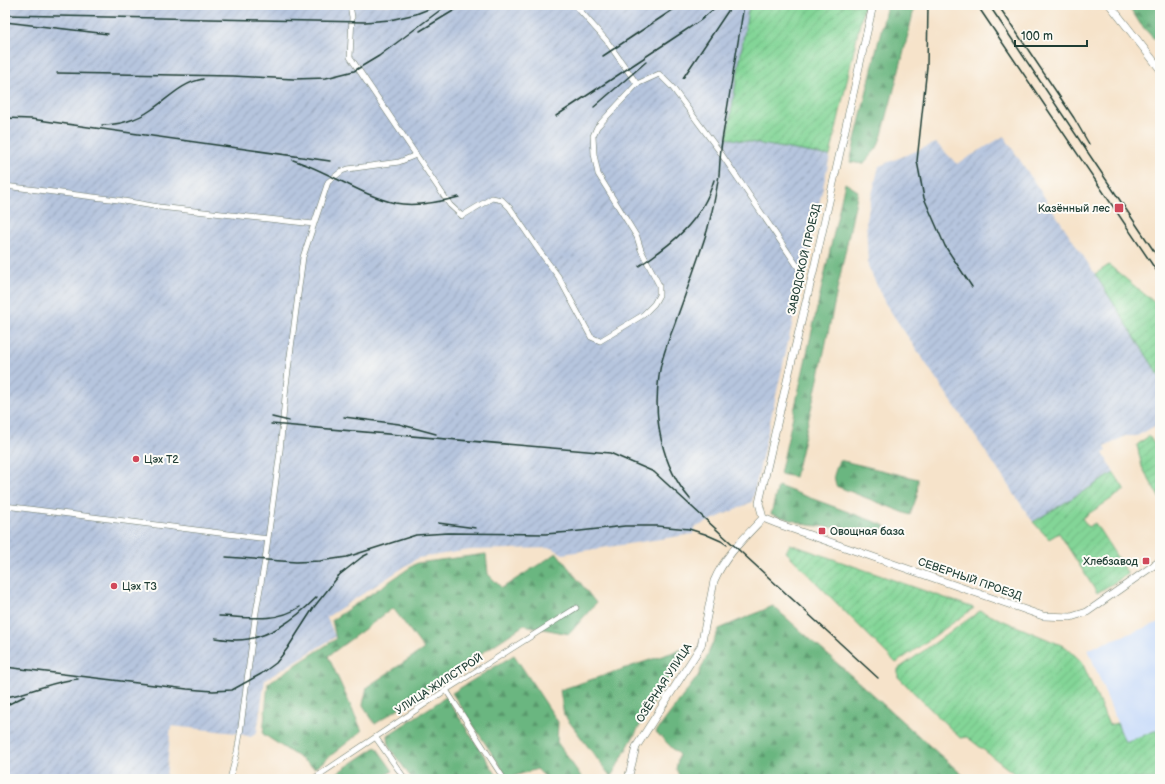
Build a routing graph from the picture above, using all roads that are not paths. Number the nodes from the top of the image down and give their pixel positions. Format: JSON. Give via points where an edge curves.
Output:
{"nodes":[{"id":1,"x":350,"y":5,"type":"edge"},
{"id":2,"x":575,"y":5,"type":"edge"},
{"id":3,"x":873,"y":5,"type":"edge"},
{"id":4,"x":1110,"y":5,"type":"edge"},
{"id":5,"x":1160,"y":69,"type":"edge"},
{"id":6,"x":637,"y":84,"type":"junction"},
{"id":7,"x":416,"y":155,"type":"junction"},
{"id":8,"x":5,"y":186,"type":"edge"},
{"id":9,"x":314,"y":224,"type":"junction"},
{"id":10,"x":798,"y":267,"type":"dead end"},
{"id":11,"x":5,"y":506,"type":"edge"},
{"id":12,"x":763,"y":518,"type":"junction"},
{"id":13,"x":268,"y":539,"type":"junction"},
{"id":14,"x":1160,"y":561,"type":"edge"},
{"id":15,"x":576,"y":608,"type":"dead end"},
{"id":16,"x":446,"y":690,"type":"junction"},
{"id":17,"x":376,"y":738,"type":"junction"},
{"id":18,"x":230,"y":779,"type":"edge"},
{"id":19,"x":313,"y":779,"type":"edge"},
{"id":20,"x":405,"y":779,"type":"edge"},
{"id":21,"x":504,"y":779,"type":"edge"},
{"id":22,"x":628,"y":779,"type":"edge"}],
"edges":[{"from":1,"to":7,"type":"street","via":[[350,57]]},
{"from":2,"to":6,"type":"street","via":[[606,40]]},
{"from":3,"to":12,"type":"street","name":"ЗАВОДСКОЙ ПРОЕЗД","via":[[759,503]]},
{"from":4,"to":5,"type":"street"},
{"from":6,"to":7,"type":"street","via":[[597,127],[593,136],[594,154],[598,174],[638,237],[641,250],[659,285],[659,295],[643,316],[600,341],[591,337],[558,276],[510,208],[502,200],[492,198],[462,216],[450,205]]},
{"from":6,"to":10,"type":"street","via":[[659,74],[672,87],[720,152]]},
{"from":7,"to":9,"type":"street","via":[[399,162],[342,171],[328,182]]},
{"from":8,"to":9,"type":"street"},
{"from":9,"to":13,"type":"street","via":[[302,257]]},
{"from":11,"to":13,"type":"street"},
{"from":12,"to":14,"type":"street","name":"СЕВЕРНЫЙ ПРОЕЗД","via":[[1043,616],[1071,616],[1087,612]]},
{"from":12,"to":22,"type":"street","name":"ОЗЁРНАЯ УЛИЦА","via":[[718,572],[701,646],[636,747]]},
{"from":13,"to":18,"type":"street","via":[[240,734]]},
{"from":15,"to":16,"type":"street","name":"УЛИЦА ЖИЛСТРОЙ"},
{"from":16,"to":17,"type":"street","name":"УЛИЦА ЖИЛСТРОЙ"},
{"from":16,"to":21,"type":"street"},
{"from":17,"to":19,"type":"street","name":"УЛИЦА ЖИЛСТРОЙ"},
{"from":17,"to":20,"type":"street"}]}
